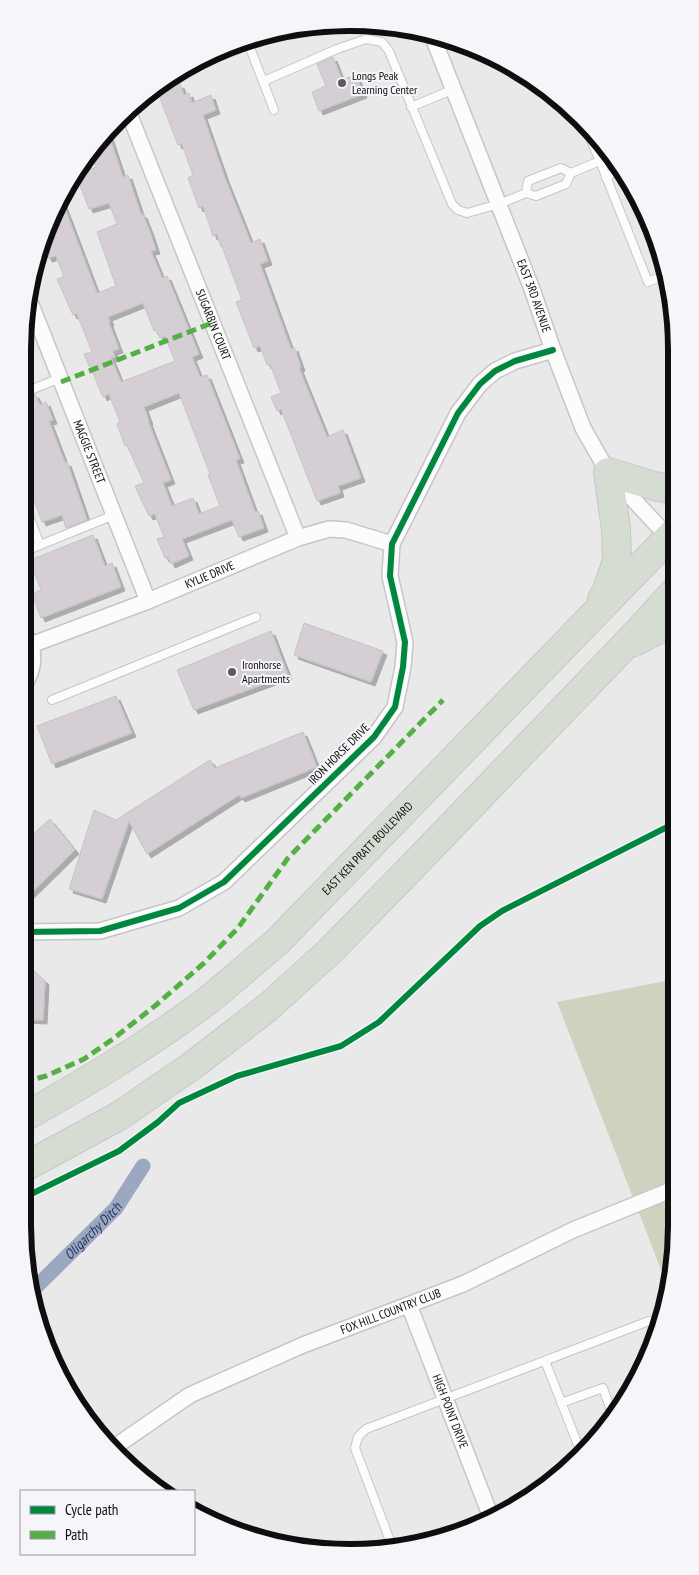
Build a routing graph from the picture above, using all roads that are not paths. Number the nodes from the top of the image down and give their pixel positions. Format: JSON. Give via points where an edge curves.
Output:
{"nodes":[{"id":1,"x":436,"y":43,"type":"edge"},
{"id":2,"x":250,"y":47,"type":"edge"},
{"id":3,"x":264,"y":81,"type":"junction"},
{"id":4,"x":454,"y":89,"type":"junction"},
{"id":5,"x":412,"y":107,"type":"junction"},
{"id":6,"x":274,"y":110,"type":"dead end"},
{"id":7,"x":131,"y":118,"type":"edge"},
{"id":8,"x":597,"y":150,"type":"edge"},
{"id":9,"x":600,"y":161,"type":"junction"},
{"id":10,"x":613,"y":172,"type":"edge"},
{"id":11,"x":571,"y":173,"type":"junction"},
{"id":12,"x":606,"y":178,"type":"junction"},
{"id":13,"x":526,"y":193,"type":"junction"},
{"id":14,"x":499,"y":204,"type":"junction"},
{"id":15,"x":660,"y":277,"type":"edge"},
{"id":16,"x":34,"y":311,"type":"edge"},
{"id":17,"x":553,"y":350,"type":"junction"},
{"id":18,"x":60,"y":378,"type":"junction"},
{"id":19,"x":31,"y":389,"type":"edge"},
{"id":20,"x":608,"y":472,"type":"junction"},
{"id":21,"x":668,"y":489,"type":"edge"},
{"id":22,"x":114,"y":516,"type":"junction"},
{"id":23,"x":31,"y":522,"type":"edge"},
{"id":24,"x":668,"y":531,"type":"edge"},
{"id":25,"x":298,"y":538,"type":"junction"},
{"id":26,"x":668,"y":539,"type":"edge"},
{"id":27,"x":392,"y":544,"type":"junction"},
{"id":28,"x":40,"y":545,"type":"junction"},
{"id":29,"x":31,"y":548,"type":"edge"},
{"id":30,"x":668,"y":598,"type":"edge"},
{"id":31,"x":148,"y":601,"type":"junction"},
{"id":32,"x":256,"y":617,"type":"dead end"},
{"id":33,"x":591,"y":617,"type":"junction"},
{"id":34,"x":668,"y":627,"type":"edge"},
{"id":35,"x":31,"y":638,"type":"edge"},
{"id":36,"x":623,"y":647,"type":"junction"},
{"id":37,"x":31,"y":648,"type":"edge"},
{"id":38,"x":31,"y":671,"type":"edge"},
{"id":39,"x":52,"y":700,"type":"dead end"},
{"id":40,"x":31,"y":932,"type":"edge"},
{"id":41,"x":31,"y":1113,"type":"edge"},
{"id":42,"x":31,"y":1163,"type":"edge"},
{"id":43,"x":668,"y":1191,"type":"edge"},
{"id":44,"x":409,"y":1304,"type":"junction"},
{"id":45,"x":650,"y":1321,"type":"dead end"},
{"id":46,"x":545,"y":1361,"type":"junction"},
{"id":47,"x":445,"y":1399,"type":"junction"},
{"id":48,"x":561,"y":1404,"type":"junction"},
{"id":49,"x":610,"y":1408,"type":"edge"},
{"id":50,"x":118,"y":1444,"type":"edge"},
{"id":51,"x":579,"y":1447,"type":"edge"},
{"id":52,"x":489,"y":1512,"type":"edge"},
{"id":53,"x":390,"y":1541,"type":"edge"}],
"edges":[{"from":1,"to":4,"type":"street","name":"EAST 3RD AVENUE"},
{"from":2,"to":3,"type":"lane"},
{"from":3,"to":5,"type":"lane","via":[[366,39],[382,42],[389,51]]},
{"from":3,"to":6,"type":"lane"},
{"from":4,"to":5,"type":"lane"},
{"from":4,"to":14,"type":"street","name":"EAST 3RD AVENUE"},
{"from":5,"to":14,"type":"lane","via":[[452,204],[467,213]]},
{"from":7,"to":25,"type":"street","name":"SUGARBIN COURT"},
{"from":8,"to":9,"type":"lane"},
{"from":9,"to":11,"type":"lane"},
{"from":9,"to":12,"type":"lane"},
{"from":10,"to":12,"type":"lane"},
{"from":11,"to":13,"type":"lane","via":[[566,184],[536,196]]},
{"from":11,"to":13,"type":"lane","via":[[561,168],[528,181]]},
{"from":12,"to":15,"type":"lane","via":[[648,282]]},
{"from":13,"to":14,"type":"lane"},
{"from":14,"to":17,"type":"street","name":"EAST 3RD AVENUE"},
{"from":16,"to":18,"type":"street","name":"MAGGIE STREET"},
{"from":17,"to":20,"type":"street","name":"EAST 3RD AVENUE","via":[[583,428]]},
{"from":17,"to":27,"type":"street","name":"IRON HORSE DRIVE","via":[[515,361],[495,371],[480,384],[458,413]]},
{"from":18,"to":19,"type":"lane"},
{"from":18,"to":22,"type":"street","name":"MAGGIE STREET"},
{"from":20,"to":21,"type":"highway"},
{"from":20,"to":24,"type":"street","name":"EAST 3RD AVENUE"},
{"from":20,"to":33,"type":"highway","via":[[617,561],[607,590]]},
{"from":22,"to":28,"type":"lane"},
{"from":22,"to":31,"type":"street","name":"MAGGIE STREET"},
{"from":23,"to":28,"type":"lane"},
{"from":25,"to":27,"type":"street","name":"KYLIE DRIVE","via":[[329,528]]},
{"from":25,"to":31,"type":"street","name":"KYLIE DRIVE"},
{"from":26,"to":33,"type":"highway","name":"EAST KEN PRATT BOULEVARD"},
{"from":27,"to":40,"type":"street","name":"IRON HORSE DRIVE","via":[[390,576],[405,642],[403,667],[395,707],[374,737],[224,882],[179,908],[100,931]]},
{"from":28,"to":29,"type":"lane"},
{"from":30,"to":36,"type":"highway"},
{"from":31,"to":35,"type":"street","name":"KYLIE DRIVE"},
{"from":32,"to":39,"type":"lane"},
{"from":33,"to":41,"type":"highway","name":"EAST KEN PRATT BOULEVARD","via":[[277,942],[207,1000],[140,1048]]},
{"from":34,"to":36,"type":"highway"},
{"from":36,"to":42,"type":"highway","via":[[330,951],[267,1008],[193,1066],[119,1116]]},
{"from":37,"to":38,"type":"street"},
{"from":43,"to":44,"type":"street","name":"FOX HILL COUNTRY CLUB","via":[[573,1230],[463,1284]]},
{"from":44,"to":47,"type":"street","name":"HIGH POINT DRIVE"},
{"from":44,"to":50,"type":"street","name":"FOX HILL COUNTRY CLUB","via":[[303,1345],[190,1395]]},
{"from":45,"to":46,"type":"lane"},
{"from":46,"to":47,"type":"lane"},
{"from":46,"to":48,"type":"lane"},
{"from":47,"to":52,"type":"street","name":"HIGH POINT DRIVE"},
{"from":47,"to":53,"type":"lane","via":[[366,1429],[358,1437],[355,1448]]},
{"from":48,"to":49,"type":"lane","via":[[602,1388]]},
{"from":48,"to":51,"type":"lane"}]}
